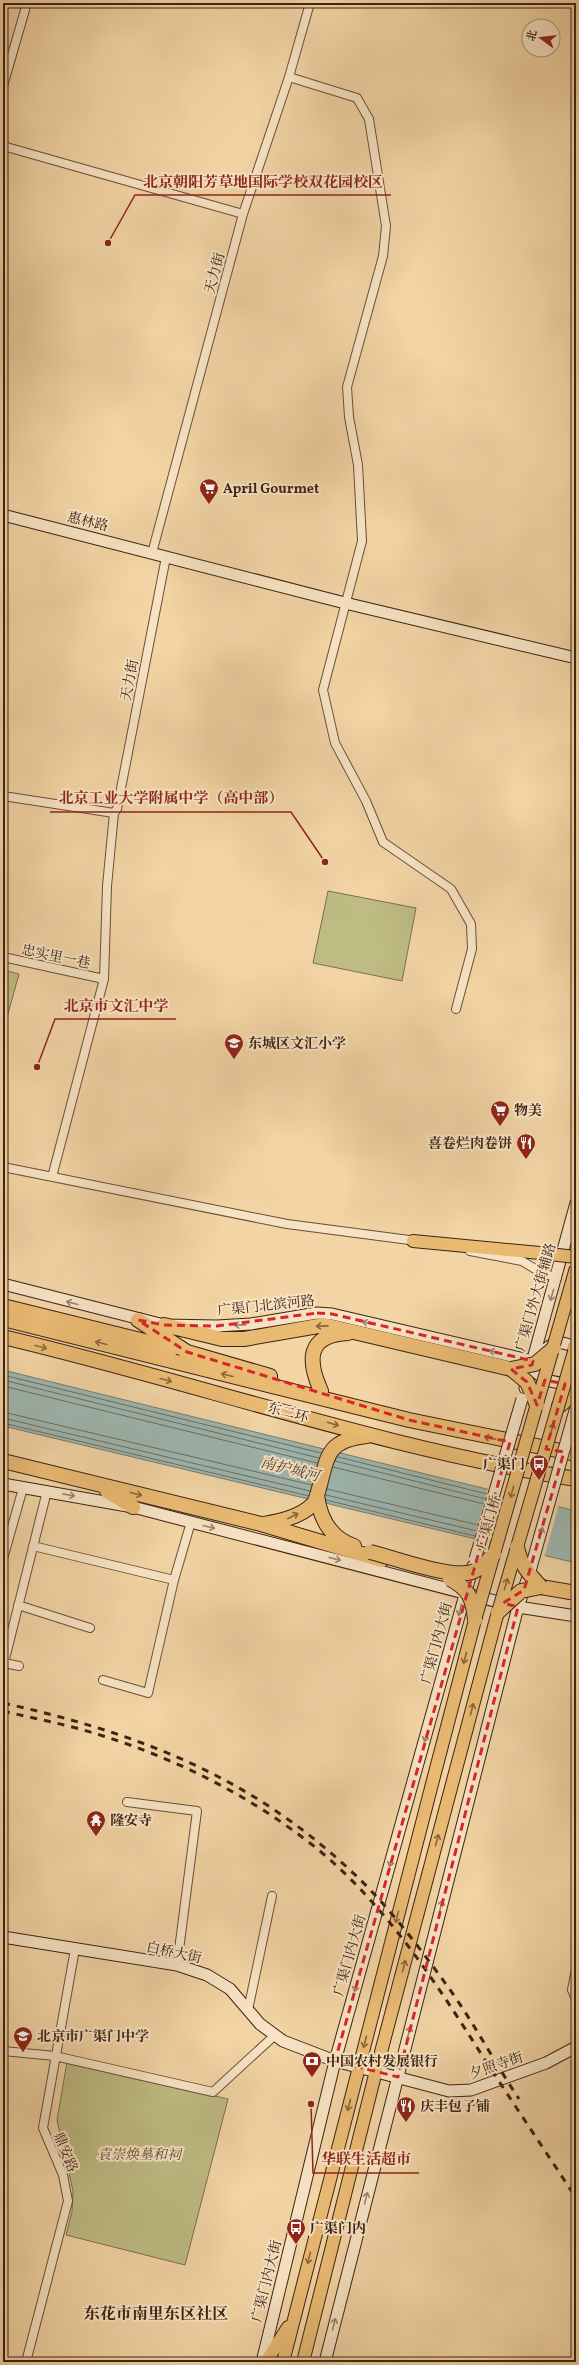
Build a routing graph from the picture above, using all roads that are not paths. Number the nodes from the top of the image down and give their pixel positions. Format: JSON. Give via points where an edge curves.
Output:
{"nodes":[{"id":1,"x":27,"y":3,"type":"edge"},
{"id":2,"x":310,"y":3,"type":"edge"},
{"id":3,"x":289,"y":77,"type":"junction"},
{"id":4,"x":3,"y":86,"type":"edge"},
{"id":5,"x":3,"y":146,"type":"edge"},
{"id":6,"x":244,"y":214,"type":"junction"},
{"id":7,"x":3,"y":515,"type":"edge"},
{"id":8,"x":152,"y":553,"type":"junction"},
{"id":9,"x":166,"y":557,"type":"junction"},
{"id":10,"x":345,"y":603,"type":"junction"},
{"id":11,"x":576,"y":658,"type":"edge"},
{"id":12,"x":3,"y":796,"type":"edge"},
{"id":13,"x":116,"y":811,"type":"junction"},
{"id":14,"x":3,"y":957,"type":"edge"},
{"id":15,"x":104,"y":979,"type":"junction"},
{"id":16,"x":456,"y":1009,"type":"dead end"},
{"id":17,"x":3,"y":1167,"type":"edge"},
{"id":18,"x":52,"y":1177,"type":"junction"},
{"id":19,"x":576,"y":1203,"type":"edge"},
{"id":20,"x":413,"y":1241,"type":"junction"},
{"id":21,"x":576,"y":1257,"type":"edge"},
{"id":22,"x":576,"y":1268,"type":"edge"},
{"id":23,"x":557,"y":1278,"type":"junction"},
{"id":24,"x":3,"y":1284,"type":"edge"},
{"id":25,"x":3,"y":1306,"type":"edge"},
{"id":26,"x":3,"y":1319,"type":"edge"},
{"id":27,"x":138,"y":1320,"type":"junction"},
{"id":28,"x":164,"y":1325,"type":"junction"},
{"id":29,"x":361,"y":1332,"type":"junction"},
{"id":30,"x":3,"y":1337,"type":"edge"},
{"id":31,"x":554,"y":1348,"type":"junction"},
{"id":32,"x":576,"y":1348,"type":"edge"},
{"id":33,"x":187,"y":1352,"type":"junction"},
{"id":34,"x":532,"y":1364,"type":"junction"},
{"id":35,"x":511,"y":1369,"type":"junction"},
{"id":36,"x":576,"y":1382,"type":"edge"},
{"id":37,"x":321,"y":1391,"type":"junction"},
{"id":38,"x":576,"y":1392,"type":"edge"},
{"id":39,"x":522,"y":1399,"type":"joint"},
{"id":40,"x":538,"y":1405,"type":"junction"},
{"id":41,"x":559,"y":1406,"type":"junction"},
{"id":42,"x":576,"y":1407,"type":"edge"},
{"id":43,"x":409,"y":1420,"type":"junction"},
{"id":44,"x":372,"y":1435,"type":"junction"},
{"id":45,"x":576,"y":1454,"type":"edge"},
{"id":46,"x":3,"y":1461,"type":"edge"},
{"id":47,"x":3,"y":1471,"type":"edge"},
{"id":48,"x":47,"y":1473,"type":"junction"},
{"id":49,"x":576,"y":1479,"type":"edge"},
{"id":50,"x":3,"y":1484,"type":"edge"},
{"id":51,"x":98,"y":1485,"type":"junction"},
{"id":52,"x":23,"y":1488,"type":"junction"},
{"id":53,"x":47,"y":1491,"type":"junction"},
{"id":54,"x":317,"y":1495,"type":"junction"},
{"id":55,"x":133,"y":1507,"type":"junction"},
{"id":56,"x":191,"y":1522,"type":"junction"},
{"id":57,"x":261,"y":1524,"type":"junction"},
{"id":58,"x":33,"y":1546,"type":"junction"},
{"id":59,"x":517,"y":1546,"type":"junction"},
{"id":60,"x":494,"y":1554,"type":"junction"},
{"id":61,"x":3,"y":1559,"type":"edge"},
{"id":62,"x":475,"y":1559,"type":"joint"},
{"id":63,"x":174,"y":1580,"type":"junction"},
{"id":64,"x":541,"y":1587,"type":"junction"},
{"id":65,"x":465,"y":1593,"type":"junction"},
{"id":66,"x":576,"y":1593,"type":"edge"},
{"id":67,"x":18,"y":1605,"type":"junction"},
{"id":68,"x":518,"y":1607,"type":"junction"},
{"id":69,"x":498,"y":1612,"type":"junction"},
{"id":70,"x":576,"y":1616,"type":"edge"},
{"id":71,"x":475,"y":1620,"type":"junction"},
{"id":72,"x":90,"y":1628,"type":"dead end"},
{"id":73,"x":19,"y":1666,"type":"dead end"},
{"id":74,"x":103,"y":1680,"type":"dead end"},
{"id":75,"x":127,"y":1802,"type":"dead end"},
{"id":76,"x":272,"y":1896,"type":"dead end"},
{"id":77,"x":3,"y":1937,"type":"edge"},
{"id":78,"x":75,"y":1949,"type":"junction"},
{"id":79,"x":177,"y":1965,"type":"junction"},
{"id":80,"x":576,"y":1969,"type":"edge"},
{"id":81,"x":576,"y":1999,"type":"edge"},
{"id":82,"x":248,"y":2010,"type":"junction"},
{"id":83,"x":274,"y":2036,"type":"junction"},
{"id":84,"x":576,"y":2047,"type":"edge"},
{"id":85,"x":3,"y":2051,"type":"edge"},
{"id":86,"x":55,"y":2056,"type":"junction"},
{"id":87,"x":335,"y":2061,"type":"junction"},
{"id":88,"x":358,"y":2067,"type":"junction"},
{"id":89,"x":376,"y":2071,"type":"junction"},
{"id":90,"x":398,"y":2077,"type":"junction"},
{"id":91,"x":294,"y":2318,"type":"junction"},
{"id":92,"x":312,"y":2330,"type":"junction"},
{"id":93,"x":26,"y":2362,"type":"edge"},
{"id":94,"x":262,"y":2362,"type":"edge"},
{"id":95,"x":266,"y":2362,"type":"edge"},
{"id":96,"x":283,"y":2362,"type":"edge"},
{"id":97,"x":303,"y":2362,"type":"edge"},
{"id":98,"x":313,"y":2362,"type":"edge"},
{"id":99,"x":325,"y":2362,"type":"edge"}],
"edges":[{"from":1,"to":4,"type":"street"},
{"from":2,"to":3,"type":"street","name":"天力街"},
{"from":3,"to":6,"type":"street","name":"天力街"},
{"from":3,"to":10,"type":"street","via":[[357,98],[369,119],[386,226],[383,256],[346,387],[358,465],[362,541]]},
{"from":5,"to":6,"type":"street"},
{"from":6,"to":8,"type":"street","name":"天力街"},
{"from":7,"to":8,"type":"street","name":"惠林路"},
{"from":8,"to":9,"type":"street","name":"惠林路"},
{"from":9,"to":10,"type":"street","name":"惠林路"},
{"from":9,"to":13,"type":"street","name":"天力街"},
{"from":10,"to":11,"type":"street","name":"惠林路"},
{"from":10,"to":16,"type":"street","via":[[323,690],[335,743],[366,801],[384,842],[451,890],[470,924],[472,949]]},
{"from":12,"to":13,"type":"street"},
{"from":13,"to":15,"type":"street","name":"天力街","via":[[107,886]]},
{"from":14,"to":15,"type":"street","name":"忠实里一巷"},
{"from":15,"to":18,"type":"street","name":"天力街"},
{"from":17,"to":18,"type":"street"},
{"from":18,"to":20,"type":"street","via":[[287,1224]]},
{"from":19,"to":23,"type":"street","name":"广渠门外大街辅路"},
{"from":20,"to":21,"type":"main road","bridge":true},
{"from":20,"to":23,"type":"street","via":[[522,1261],[540,1272]]},
{"from":22,"to":31,"type":"main road","name":"广渠门桥","bridge":true},
{"from":23,"to":34,"type":"street","name":"广渠门外大街辅路","one_way":true},
{"from":27,"to":24,"type":"street","name":"广渠门北滨河路","one_way":true},
{"from":25,"to":33,"type":"highway"},
{"from":43,"to":26,"type":"highway","name":"东二环","one_way":true},
{"from":27,"to":28,"type":"street","name":"广渠门北滨河路"},
{"from":27,"to":33,"type":"highway"},
{"from":29,"to":28,"type":"highway","one_way":true,"via":[[324,1325],[276,1335],[222,1339]]},
{"from":34,"to":28,"type":"street","name":"广渠门北滨河路","one_way":true,"via":[[332,1314],[317,1313],[224,1326]]},
{"from":29,"to":35,"type":"highway"},
{"from":29,"to":37,"type":"highway","via":[[333,1335],[320,1342],[314,1349],[311,1361],[313,1375]]},
{"from":30,"to":44,"type":"highway","name":"东二环","one_way":true},
{"from":31,"to":35,"type":"highway","bridge":true,"via":[[535,1364]]},
{"from":31,"to":40,"type":"main road","name":"广渠门桥","bridge":true},
{"from":32,"to":34,"type":"street","via":[[559,1342],[549,1345]]},
{"from":32,"to":41,"type":"main road","bridge":true},
{"from":33,"to":37,"type":"highway"},
{"from":34,"to":36,"type":"street","via":[[540,1377],[548,1381],[561,1384]]},
{"from":34,"to":39,"type":"street","name":"广渠门外大街辅路"},
{"from":35,"to":40,"type":"highway","bridge":true,"via":[[527,1382]]},
{"from":37,"to":43,"type":"highway"},
{"from":38,"to":41,"type":"highway"},
{"from":39,"to":62,"type":"street","name":"广渠门桥","bridge":true},
{"from":40,"to":60,"type":"main road","name":"广渠门桥","one_way":true,"bridge":true},
{"from":59,"to":41,"type":"main road","one_way":true,"bridge":true},
{"from":68,"to":42,"type":"street","one_way":true,"bridge":true},
{"from":45,"to":43,"type":"highway","name":"东二环","one_way":true},
{"from":44,"to":49,"type":"highway","name":"东二环"},
{"from":44,"to":54,"type":"highway","via":[[340,1442],[328,1454]]},
{"from":46,"to":48,"type":"highway"},
{"from":47,"to":48,"type":"highway"},
{"from":48,"to":51,"type":"highway"},
{"from":50,"to":52,"type":"street"},
{"from":51,"to":55,"type":"highway"},
{"from":51,"to":57,"type":"highway","one_way":true},
{"from":52,"to":53,"type":"street"},
{"from":52,"to":61,"type":"street"},
{"from":53,"to":55,"type":"street","one_way":true},
{"from":53,"to":58,"type":"street"},
{"from":57,"to":54,"type":"highway","one_way":true,"via":[[281,1521],[292,1516],[312,1505]]},
{"from":54,"to":60,"type":"highway","bridge":true,"via":[[324,1524],[346,1544],[352,1546],[451,1573],[468,1573],[482,1567]]},
{"from":55,"to":56,"type":"street"},
{"from":56,"to":63,"type":"street"},
{"from":56,"to":65,"type":"street","one_way":true},
{"from":57,"to":71,"type":"highway","bridge":true,"via":[[450,1579],[468,1591],[474,1602]]},
{"from":58,"to":63,"type":"street"},
{"from":58,"to":67,"type":"street"},
{"from":59,"to":64,"type":"highway","bridge":true,"via":[[519,1559],[524,1568]]},
{"from":69,"to":59,"type":"main road","one_way":true,"bridge":true},
{"from":60,"to":71,"type":"main road","name":"广渠门桥","bridge":true},
{"from":62,"to":65,"type":"street","name":"广渠门内大街"},
{"from":63,"to":74,"type":"street","via":[[148,1692]]},
{"from":64,"to":66,"type":"highway"},
{"from":64,"to":69,"type":"highway","bridge":true,"via":[[521,1591]]},
{"from":65,"to":68,"type":"street"},
{"from":65,"to":87,"type":"street","name":"广渠门内大街","one_way":true},
{"from":67,"to":72,"type":"street"},
{"from":67,"to":73,"type":"street","via":[[4,1663]]},
{"from":68,"to":70,"type":"street"},
{"from":90,"to":68,"type":"street","one_way":true},
{"from":89,"to":69,"type":"main road","one_way":true,"bridge":true},
{"from":71,"to":88,"type":"main road","name":"广渠门桥","one_way":true,"bridge":true},
{"from":75,"to":79,"type":"street","via":[[197,1811]]},
{"from":76,"to":82,"type":"street"},
{"from":77,"to":78,"type":"street","name":"白桥大街"},
{"from":78,"to":79,"type":"street","name":"白桥大街"},
{"from":78,"to":86,"type":"street","name":"鼎安路"},
{"from":79,"to":82,"type":"street","name":"白桥大街","via":[[207,1975],[230,1989]]},
{"from":80,"to":81,"type":"street","via":[[572,1990]]},
{"from":82,"to":83,"type":"street","name":"白桥大街"},
{"from":83,"to":86,"type":"street","via":[[213,2092]]},
{"from":83,"to":87,"type":"street","name":"白桥大街"},
{"from":84,"to":90,"type":"street","name":"夕照寺街","via":[[546,2063],[471,2090],[449,2091]]},
{"from":85,"to":86,"type":"street"},
{"from":86,"to":93,"type":"street","name":"鼎安路","via":[[43,2128],[63,2175],[68,2201]]},
{"from":87,"to":88,"type":"street","name":"白桥大街"},
{"from":87,"to":94,"type":"street","name":"广渠门内大街"},
{"from":88,"to":89,"type":"street","name":"白桥大街"},
{"from":88,"to":91,"type":"main road","one_way":true},
{"from":89,"to":90,"type":"street","name":"夕照寺街"},
{"from":89,"to":92,"type":"main road"},
{"from":99,"to":90,"type":"street","one_way":true},
{"from":91,"to":95,"type":"main road"},
{"from":91,"to":96,"type":"main road"},
{"from":92,"to":97,"type":"main road"},
{"from":92,"to":98,"type":"main road"}]}
